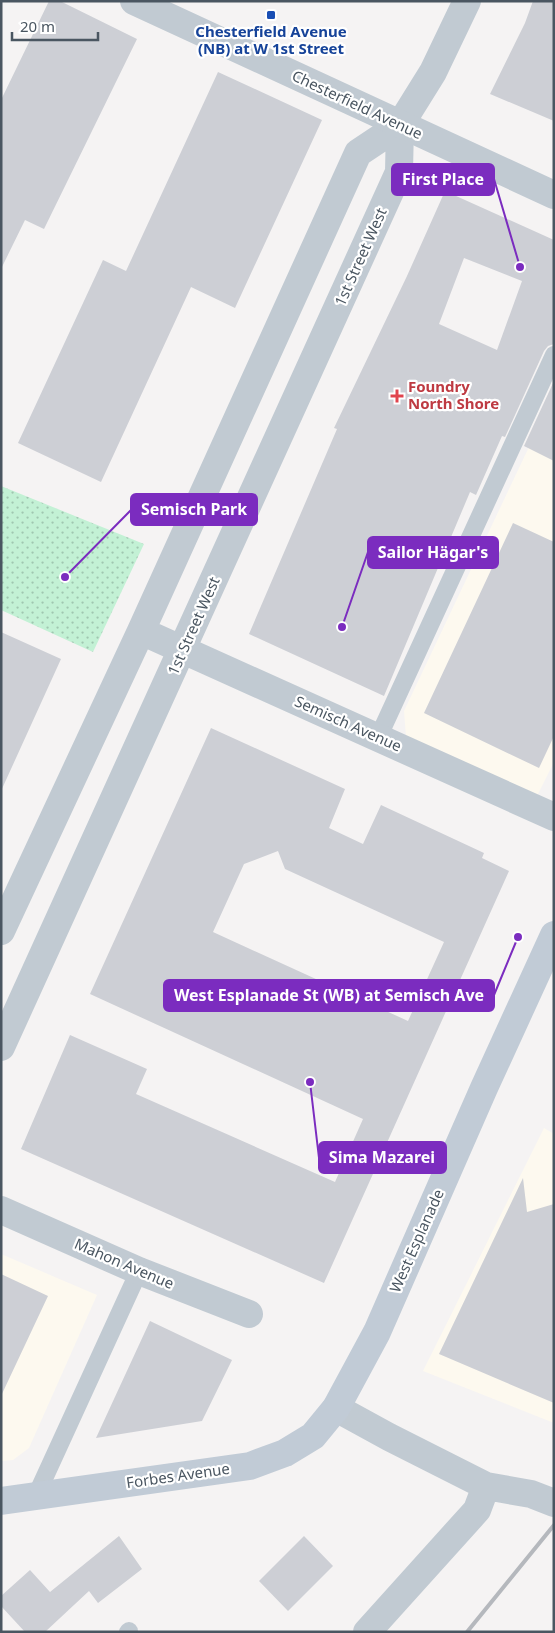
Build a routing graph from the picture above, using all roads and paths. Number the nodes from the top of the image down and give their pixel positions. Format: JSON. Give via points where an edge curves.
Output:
{"nodes":[{"id":1,"x":134,"y":1,"type":"edge"},
{"id":2,"x":466,"y":1,"type":"edge"},
{"id":3,"x":400,"y":125,"type":"junction"},
{"id":4,"x":554,"y":195,"type":"edge"},
{"id":5,"x":554,"y":355,"type":"edge"},
{"id":6,"x":141,"y":631,"type":"junction"},
{"id":7,"x":183,"y":650,"type":"junction"},
{"id":8,"x":378,"y":738,"type":"junction"},
{"id":9,"x":554,"y":817,"type":"edge"},
{"id":10,"x":1,"y":931,"type":"edge"},
{"id":11,"x":554,"y":935,"type":"edge"},
{"id":12,"x":1,"y":1047,"type":"edge"},
{"id":13,"x":1,"y":1210,"type":"edge"},
{"id":14,"x":139,"y":1271,"type":"junction"},
{"id":15,"x":249,"y":1314,"type":"dead end"},
{"id":16,"x":336,"y":1408,"type":"junction"},
{"id":17,"x":486,"y":1486,"type":"junction"},
{"id":18,"x":36,"y":1496,"type":"junction"},
{"id":19,"x":1,"y":1501,"type":"edge"},
{"id":20,"x":554,"y":1504,"type":"edge"},
{"id":21,"x":367,"y":1632,"type":"edge"}],
"edges":[{"from":1,"to":3,"type":"street","name":"Chesterfield Avenue"},
{"from":2,"to":3,"type":"street","via":[[434,72]]},
{"from":3,"to":4,"type":"street","name":"Chesterfield Avenue"},
{"from":3,"to":6,"type":"street","via":[[358,153]]},
{"from":3,"to":7,"type":"street","name":"1st Street West","via":[[400,172]]},
{"from":5,"to":8,"type":"lane"},
{"from":6,"to":7,"type":"street","name":"Semisch Avenue"},
{"from":6,"to":10,"type":"street"},
{"from":7,"to":8,"type":"street","name":"Semisch Avenue"},
{"from":7,"to":12,"type":"street","name":"1st Street West"},
{"from":8,"to":9,"type":"street","name":"Semisch Avenue"},
{"from":11,"to":16,"type":"main road","name":"West Esplanade","via":[[377,1332]]},
{"from":13,"to":14,"type":"street","name":"Mahon Avenue"},
{"from":14,"to":15,"type":"street","name":"Mahon Avenue"},
{"from":14,"to":18,"type":"lane"},
{"from":16,"to":17,"type":"street"},
{"from":16,"to":18,"type":"main road","name":"Forbes Avenue","via":[[313,1436],[285,1453],[250,1466]]},
{"from":17,"to":20,"type":"street","via":[[531,1494]]},
{"from":17,"to":21,"type":"street","via":[[477,1510]]},
{"from":18,"to":19,"type":"main road","name":"Forbes Avenue"}]}
